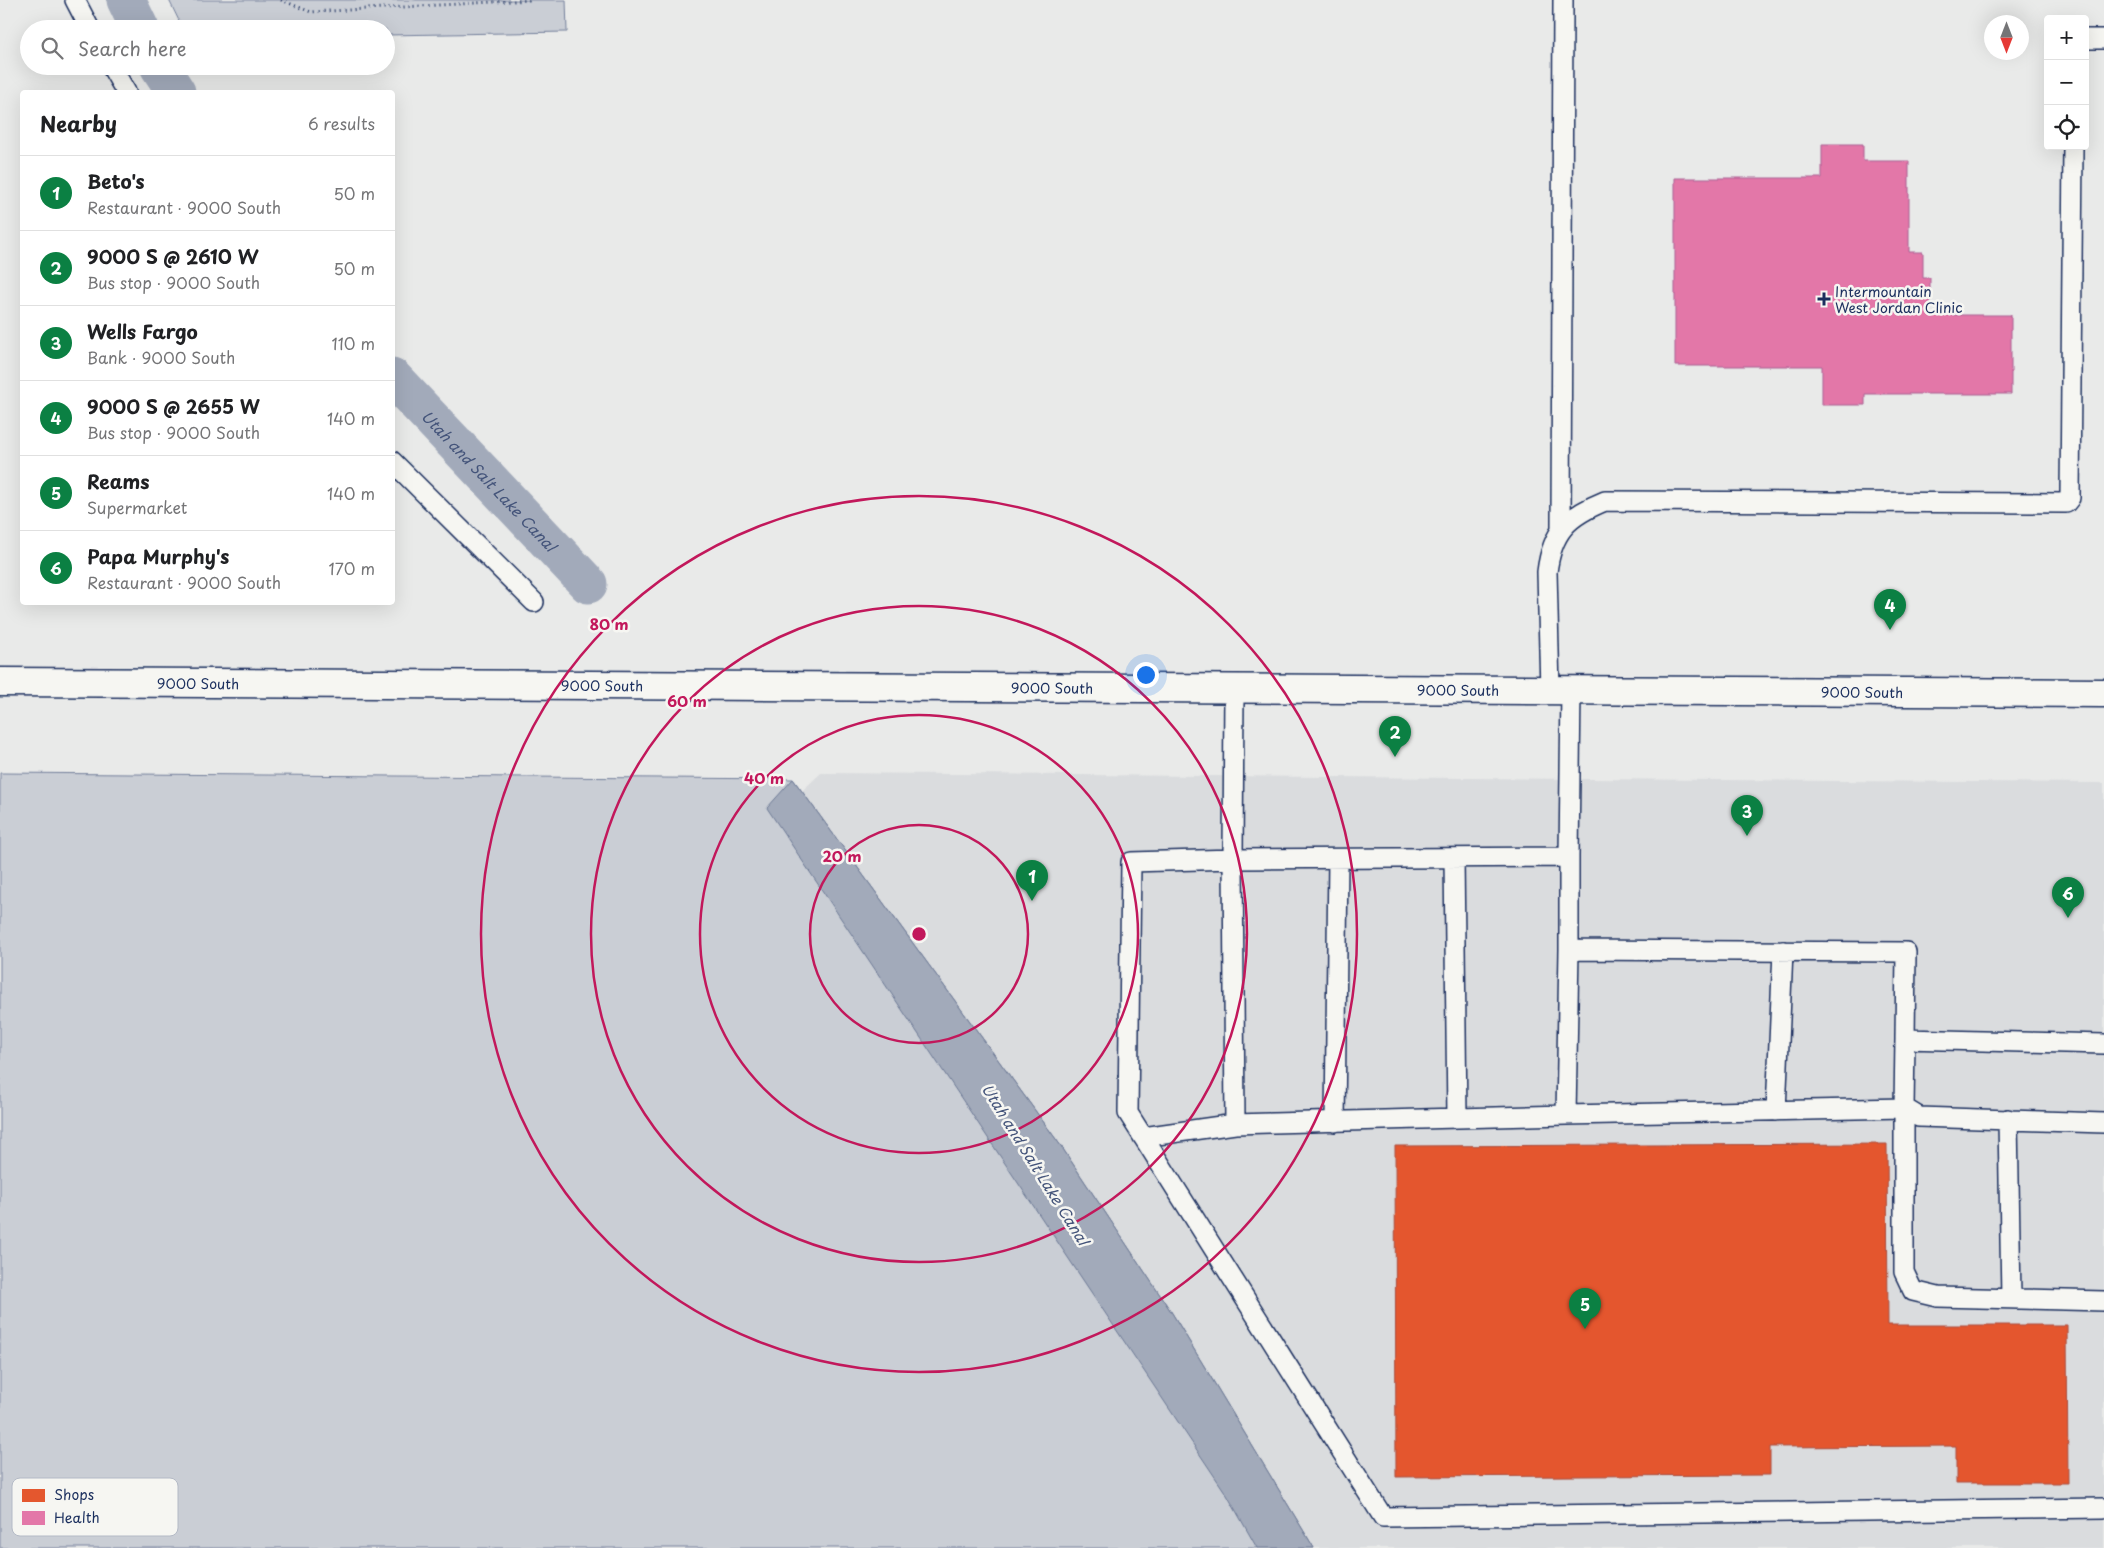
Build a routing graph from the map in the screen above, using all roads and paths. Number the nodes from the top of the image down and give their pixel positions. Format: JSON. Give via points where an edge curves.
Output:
{"nodes":[{"id":1,"x":75,"y":0,"type":"edge"},
{"id":2,"x":281,"y":0,"type":"edge"},
{"id":3,"x":531,"y":0,"type":"edge"},
{"id":4,"x":1562,"y":0,"type":"edge"},
{"id":5,"x":85,"y":20,"type":"edge"},
{"id":6,"x":2089,"y":39,"type":"edge"},
{"id":7,"x":2104,"y":39,"type":"edge"},
{"id":8,"x":116,"y":75,"type":"edge"},
{"id":9,"x":125,"y":90,"type":"edge"},
{"id":10,"x":2073,"y":150,"type":"edge"},
{"id":11,"x":395,"y":464,"type":"edge"},
{"id":12,"x":1561,"y":528,"type":"junction"},
{"id":13,"x":534,"y":602,"type":"dead end"},
{"id":14,"x":0,"y":682,"type":"edge"},
{"id":15,"x":1234,"y":688,"type":"junction"},
{"id":16,"x":1560,"y":690,"type":"junction"},
{"id":17,"x":2104,"y":693,"type":"edge"},
{"id":18,"x":1454,"y":858,"type":"junction"},
{"id":19,"x":1569,"y":858,"type":"junction"},
{"id":20,"x":1233,"y":859,"type":"junction"},
{"id":21,"x":1338,"y":859,"type":"junction"},
{"id":22,"x":1569,"y":950,"type":"junction"},
{"id":23,"x":1783,"y":951,"type":"junction"},
{"id":24,"x":1905,"y":1039,"type":"junction"},
{"id":25,"x":2104,"y":1044,"type":"edge"},
{"id":26,"x":1904,"y":1108,"type":"junction"},
{"id":27,"x":1776,"y":1111,"type":"junction"},
{"id":28,"x":1566,"y":1115,"type":"junction"},
{"id":29,"x":1457,"y":1118,"type":"junction"},
{"id":30,"x":2008,"y":1119,"type":"junction"},
{"id":31,"x":1335,"y":1122,"type":"junction"},
{"id":32,"x":2104,"y":1122,"type":"edge"},
{"id":33,"x":1235,"y":1124,"type":"junction"},
{"id":34,"x":1143,"y":1137,"type":"junction"},
{"id":35,"x":2010,"y":1299,"type":"junction"},
{"id":36,"x":2104,"y":1301,"type":"edge"},
{"id":37,"x":2104,"y":1508,"type":"edge"}],
"edges":[{"from":1,"to":5,"type":"lane"},
{"from":2,"to":3,"type":"path","via":[[311,12]]},
{"from":4,"to":12,"type":"lane"},
{"from":6,"to":7,"type":"lane"},
{"from":8,"to":9,"type":"lane"},
{"from":10,"to":12,"type":"lane","via":[[2070,498],[2066,503],[1620,500],[1590,507]]},
{"from":11,"to":13,"type":"lane"},
{"from":12,"to":16,"type":"lane","via":[[1549,557],[1547,572]]},
{"from":14,"to":15,"type":"main road","name":"9000 South"},
{"from":15,"to":16,"type":"main road","name":"9000 South"},
{"from":15,"to":20,"type":"lane"},
{"from":16,"to":17,"type":"main road","name":"9000 South"},
{"from":16,"to":19,"type":"lane"},
{"from":18,"to":19,"type":"lane"},
{"from":18,"to":21,"type":"lane"},
{"from":18,"to":29,"type":"lane"},
{"from":19,"to":22,"type":"lane"},
{"from":20,"to":21,"type":"lane"},
{"from":20,"to":33,"type":"lane"},
{"from":20,"to":34,"type":"lane","via":[[1131,862],[1128,1113]]},
{"from":21,"to":31,"type":"lane"},
{"from":22,"to":23,"type":"lane"},
{"from":22,"to":28,"type":"lane"},
{"from":23,"to":24,"type":"lane","via":[[1906,952]]},
{"from":23,"to":27,"type":"lane"},
{"from":24,"to":25,"type":"lane"},
{"from":24,"to":26,"type":"lane"},
{"from":26,"to":27,"type":"lane"},
{"from":26,"to":30,"type":"lane","via":[[1919,1117]]},
{"from":26,"to":35,"type":"lane","via":[[1904,1272],[1913,1291],[1938,1297]]},
{"from":27,"to":28,"type":"lane"},
{"from":28,"to":29,"type":"lane"},
{"from":29,"to":31,"type":"lane"},
{"from":30,"to":32,"type":"lane"},
{"from":30,"to":35,"type":"lane"},
{"from":31,"to":33,"type":"lane"},
{"from":33,"to":34,"type":"lane"},
{"from":34,"to":37,"type":"lane","via":[[1383,1517]]},
{"from":35,"to":36,"type":"lane"}]}
